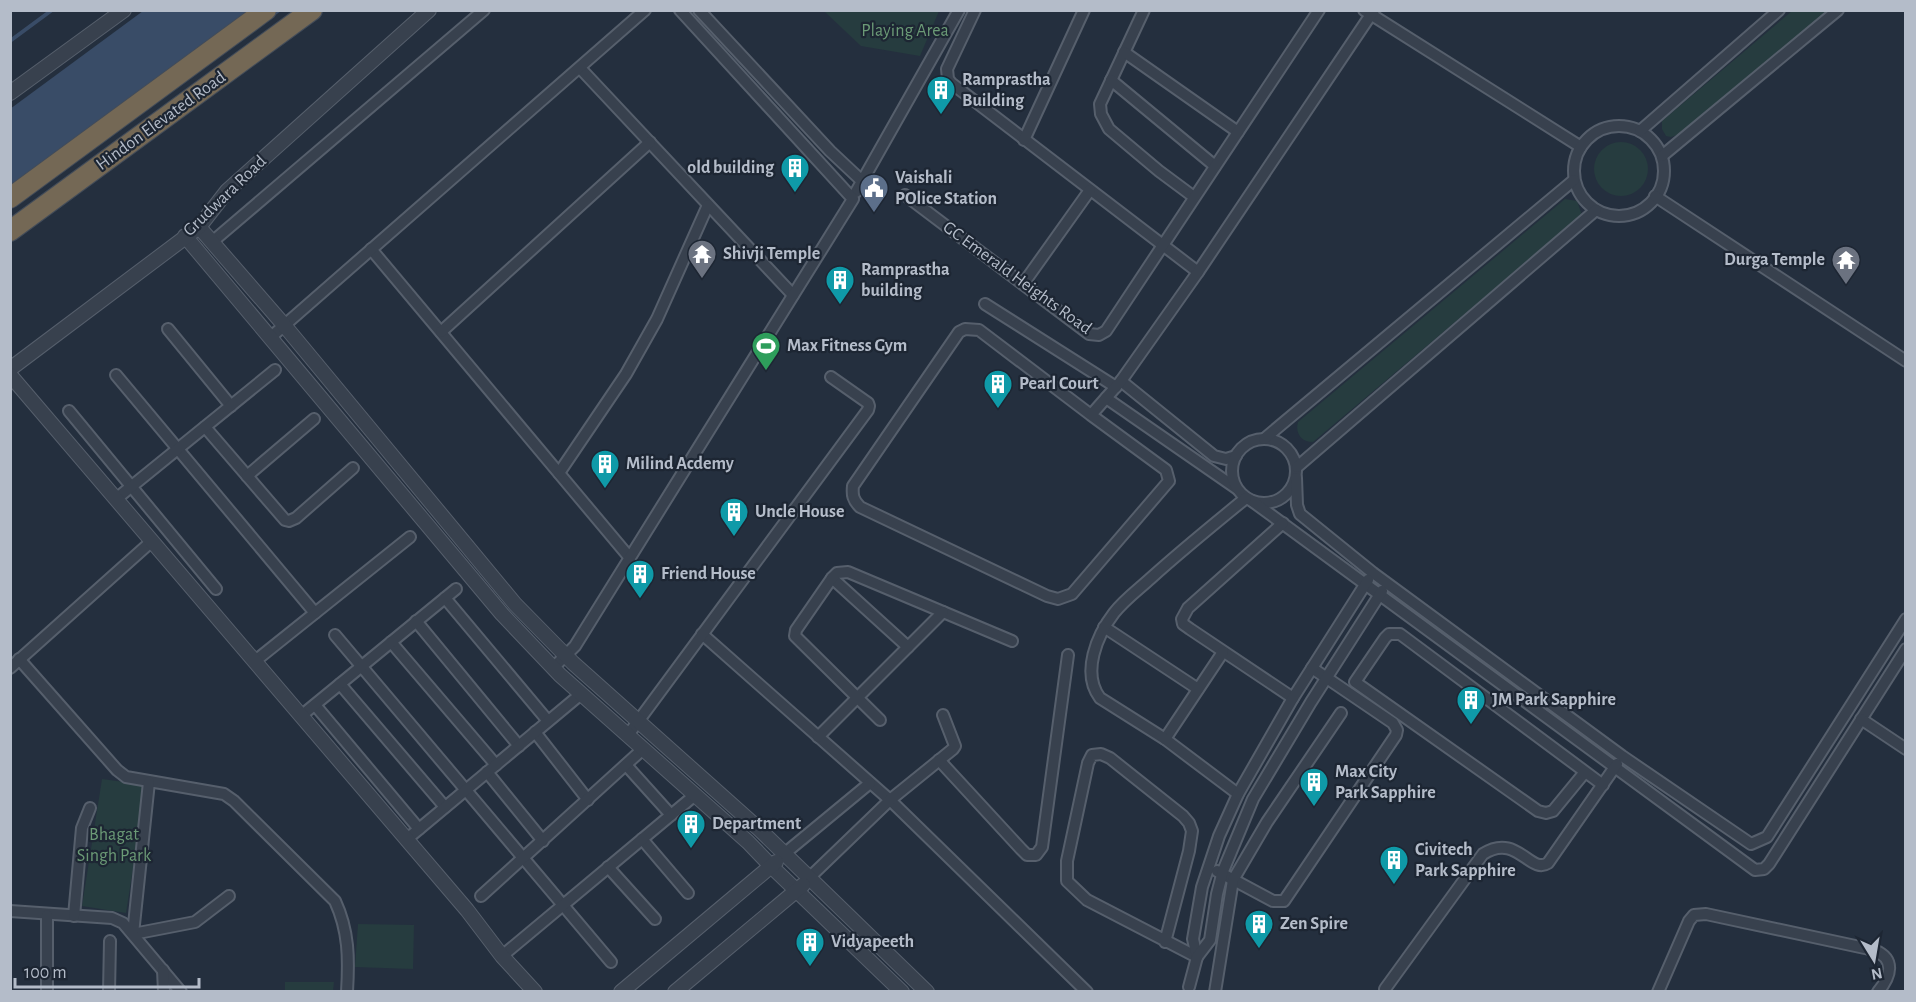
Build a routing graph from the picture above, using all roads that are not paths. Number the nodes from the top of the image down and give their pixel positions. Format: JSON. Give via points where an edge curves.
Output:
{"nodes":[{"id":1,"x":124,"y":10,"type":"edge"},
{"id":2,"x":266,"y":10,"type":"edge"},
{"id":3,"x":312,"y":10,"type":"edge"},
{"id":4,"x":429,"y":10,"type":"edge"},
{"id":5,"x":484,"y":10,"type":"edge"},
{"id":6,"x":645,"y":10,"type":"edge"},
{"id":7,"x":680,"y":10,"type":"edge"},
{"id":8,"x":699,"y":10,"type":"edge"},
{"id":9,"x":959,"y":10,"type":"edge"},
{"id":10,"x":975,"y":10,"type":"edge"},
{"id":11,"x":1084,"y":10,"type":"edge"},
{"id":12,"x":1144,"y":10,"type":"edge"},
{"id":13,"x":1319,"y":10,"type":"edge"},
{"id":14,"x":1779,"y":10,"type":"edge"},
{"id":15,"x":1838,"y":10,"type":"edge"},
{"id":16,"x":1370,"y":12,"type":"edge"},
{"id":17,"x":1124,"y":52,"type":"junction"},
{"id":18,"x":580,"y":68,"type":"junction"},
{"id":19,"x":1111,"y":80,"type":"junction"},
{"id":20,"x":10,"y":93,"type":"edge"},
{"id":21,"x":1640,"y":131,"type":"junction"},
{"id":22,"x":1238,"y":132,"type":"junction"},
{"id":23,"x":1024,"y":140,"type":"junction"},
{"id":24,"x":650,"y":142,"type":"junction"},
{"id":25,"x":1581,"y":147,"type":"junction"},
{"id":26,"x":1662,"y":156,"type":"junction"},
{"id":27,"x":1215,"y":166,"type":"junction"},
{"id":28,"x":1574,"y":180,"type":"junction"},
{"id":29,"x":862,"y":181,"type":"junction"},
{"id":30,"x":1090,"y":190,"type":"junction"},
{"id":31,"x":856,"y":192,"type":"dead end"},
{"id":32,"x":905,"y":195,"type":"dead end"},
{"id":33,"x":1655,"y":196,"type":"junction"},
{"id":34,"x":1194,"y":197,"type":"junction"},
{"id":35,"x":10,"y":198,"type":"edge"},
{"id":36,"x":708,"y":205,"type":"junction"},
{"id":37,"x":1596,"y":210,"type":"junction"},
{"id":38,"x":199,"y":227,"type":"junction"},
{"id":39,"x":10,"y":231,"type":"edge"},
{"id":40,"x":185,"y":236,"type":"junction"},
{"id":41,"x":212,"y":242,"type":"junction"},
{"id":42,"x":1162,"y":245,"type":"junction"},
{"id":43,"x":371,"y":249,"type":"junction"},
{"id":44,"x":1198,"y":272,"type":"junction"},
{"id":45,"x":1023,"y":285,"type":"junction"},
{"id":46,"x":793,"y":296,"type":"junction"},
{"id":47,"x":985,"y":304,"type":"dead end"},
{"id":48,"x":284,"y":325,"type":"junction"},
{"id":49,"x":168,"y":329,"type":"dead end"},
{"id":50,"x":441,"y":332,"type":"junction"},
{"id":51,"x":271,"y":337,"type":"junction"},
{"id":52,"x":1905,"y":361,"type":"edge"},
{"id":53,"x":10,"y":369,"type":"edge"},
{"id":54,"x":275,"y":370,"type":"dead end"},
{"id":55,"x":10,"y":375,"type":"edge"},
{"id":56,"x":116,"y":375,"type":"dead end"},
{"id":57,"x":831,"y":377,"type":"dead end"},
{"id":58,"x":1119,"y":384,"type":"junction"},
{"id":59,"x":1106,"y":398,"type":"junction"},
{"id":60,"x":231,"y":406,"type":"junction"},
{"id":61,"x":69,"y":411,"type":"dead end"},
{"id":62,"x":1091,"y":415,"type":"junction"},
{"id":63,"x":314,"y":419,"type":"dead end"},
{"id":64,"x":205,"y":427,"type":"junction"},
{"id":65,"x":1263,"y":439,"type":"junction"},
{"id":66,"x":178,"y":449,"type":"junction"},
{"id":67,"x":1236,"y":456,"type":"junction"},
{"id":68,"x":353,"y":468,"type":"dead end"},
{"id":69,"x":1296,"y":473,"type":"junction"},
{"id":70,"x":559,"y":474,"type":"junction"},
{"id":71,"x":247,"y":476,"type":"junction"},
{"id":72,"x":131,"y":487,"type":"junction"},
{"id":73,"x":1236,"y":488,"type":"junction"},
{"id":74,"x":116,"y":499,"type":"junction"},
{"id":75,"x":1249,"y":499,"type":"junction"},
{"id":76,"x":1283,"y":523,"type":"junction"},
{"id":77,"x":410,"y":537,"type":"dead end"},
{"id":78,"x":152,"y":541,"type":"junction"},
{"id":79,"x":630,"y":558,"type":"junction"},
{"id":80,"x":1373,"y":573,"type":"junction"},
{"id":81,"x":832,"y":578,"type":"junction"},
{"id":82,"x":1366,"y":584,"type":"junction"},
{"id":83,"x":1387,"y":584,"type":"junction"},
{"id":84,"x":216,"y":589,"type":"dead end"},
{"id":85,"x":456,"y":589,"type":"dead end"},
{"id":86,"x":1380,"y":595,"type":"junction"},
{"id":87,"x":445,"y":598,"type":"junction"},
{"id":88,"x":943,"y":612,"type":"junction"},
{"id":89,"x":315,"y":613,"type":"junction"},
{"id":90,"x":1905,"y":619,"type":"edge"},
{"id":91,"x":416,"y":621,"type":"junction"},
{"id":92,"x":1104,"y":627,"type":"junction"},
{"id":93,"x":702,"y":634,"type":"junction"},
{"id":94,"x":335,"y":635,"type":"dead end"},
{"id":95,"x":1012,"y":641,"type":"dead end"},
{"id":96,"x":391,"y":642,"type":"junction"},
{"id":97,"x":908,"y":647,"type":"junction"},
{"id":98,"x":1905,"y":649,"type":"edge"},
{"id":99,"x":1223,"y":652,"type":"junction"},
{"id":100,"x":566,"y":656,"type":"junction"},
{"id":101,"x":1068,"y":656,"type":"dead end"},
{"id":102,"x":19,"y":659,"type":"junction"},
{"id":103,"x":255,"y":661,"type":"junction"},
{"id":104,"x":361,"y":666,"type":"junction"},
{"id":105,"x":10,"y":668,"type":"edge"},
{"id":106,"x":553,"y":668,"type":"junction"},
{"id":107,"x":1312,"y":668,"type":"junction"},
{"id":108,"x":1326,"y":678,"type":"junction"},
{"id":109,"x":340,"y":684,"type":"junction"},
{"id":110,"x":1198,"y":689,"type":"junction"},
{"id":111,"x":581,"y":694,"type":"junction"},
{"id":112,"x":857,"y":698,"type":"junction"},
{"id":113,"x":1293,"y":698,"type":"junction"},
{"id":114,"x":1341,"y":713,"type":"dead end"},
{"id":115,"x":943,"y":715,"type":"dead end"},
{"id":116,"x":1861,"y":719,"type":"junction"},
{"id":117,"x":880,"y":720,"type":"dead end"},
{"id":118,"x":548,"y":721,"type":"junction"},
{"id":119,"x":638,"y":721,"type":"junction"},
{"id":120,"x":1836,"y":728,"type":"junction"},
{"id":121,"x":535,"y":732,"type":"junction"},
{"id":122,"x":628,"y":735,"type":"junction"},
{"id":123,"x":1850,"y":736,"type":"junction"},
{"id":124,"x":818,"y":737,"type":"junction"},
{"id":125,"x":1165,"y":739,"type":"junction"},
{"id":126,"x":519,"y":746,"type":"junction"},
{"id":127,"x":643,"y":749,"type":"junction"},
{"id":128,"x":1905,"y":749,"type":"edge"},
{"id":129,"x":1622,"y":756,"type":"junction"},
{"id":130,"x":939,"y":760,"type":"junction"},
{"id":131,"x":496,"y":765,"type":"junction"},
{"id":132,"x":626,"y":765,"type":"junction"},
{"id":133,"x":1614,"y":767,"type":"junction"},
{"id":134,"x":487,"y":772,"type":"junction"},
{"id":135,"x":1585,"y":772,"type":"junction"},
{"id":136,"x":149,"y":782,"type":"junction"},
{"id":137,"x":870,"y":783,"type":"junction"},
{"id":138,"x":1603,"y":785,"type":"junction"},
{"id":139,"x":465,"y":790,"type":"junction"},
{"id":140,"x":1238,"y":794,"type":"junction"},
{"id":141,"x":695,"y":795,"type":"junction"},
{"id":142,"x":588,"y":800,"type":"junction"},
{"id":143,"x":890,"y":800,"type":"junction"},
{"id":144,"x":445,"y":807,"type":"junction"},
{"id":145,"x":90,"y":808,"type":"dead end"},
{"id":146,"x":671,"y":815,"type":"junction"},
{"id":147,"x":419,"y":829,"type":"junction"},
{"id":148,"x":407,"y":839,"type":"junction"},
{"id":149,"x":642,"y":839,"type":"junction"},
{"id":150,"x":543,"y":841,"type":"junction"},
{"id":151,"x":784,"y":854,"type":"junction"},
{"id":152,"x":524,"y":859,"type":"junction"},
{"id":153,"x":1209,"y":866,"type":"junction"},
{"id":154,"x":608,"y":867,"type":"junction"},
{"id":155,"x":772,"y":867,"type":"junction"},
{"id":156,"x":1222,"y":874,"type":"junction"},
{"id":157,"x":810,"y":877,"type":"junction"},
{"id":158,"x":1233,"y":880,"type":"junction"},
{"id":159,"x":797,"y":891,"type":"junction"},
{"id":160,"x":688,"y":893,"type":"dead end"},
{"id":161,"x":229,"y":896,"type":"dead end"},
{"id":162,"x":481,"y":896,"type":"dead end"},
{"id":163,"x":563,"y":905,"type":"junction"},
{"id":164,"x":10,"y":911,"type":"edge"},
{"id":165,"x":47,"y":915,"type":"junction"},
{"id":166,"x":74,"y":916,"type":"junction"},
{"id":167,"x":655,"y":919,"type":"dead end"},
{"id":168,"x":133,"y":934,"type":"junction"},
{"id":169,"x":110,"y":941,"type":"dead end"},
{"id":170,"x":1165,"y":942,"type":"junction"},
{"id":171,"x":502,"y":956,"type":"junction"},
{"id":172,"x":1197,"y":957,"type":"junction"},
{"id":173,"x":611,"y":962,"type":"dead end"},
{"id":174,"x":163,"y":970,"type":"junction"},
{"id":175,"x":1189,"y":987,"type":"dead end"},
{"id":176,"x":683,"y":989,"type":"edge"},
{"id":177,"x":1385,"y":989,"type":"dead end"},
{"id":178,"x":47,"y":992,"type":"edge"},
{"id":179,"x":109,"y":992,"type":"edge"},
{"id":180,"x":164,"y":992,"type":"edge"},
{"id":181,"x":181,"y":992,"type":"edge"},
{"id":182,"x":347,"y":992,"type":"edge"},
{"id":183,"x":535,"y":992,"type":"edge"},
{"id":184,"x":621,"y":992,"type":"edge"},
{"id":185,"x":902,"y":992,"type":"edge"},
{"id":186,"x":927,"y":992,"type":"edge"},
{"id":187,"x":1087,"y":992,"type":"edge"},
{"id":188,"x":1215,"y":992,"type":"edge"},
{"id":189,"x":1658,"y":992,"type":"edge"},
{"id":190,"x":1878,"y":992,"type":"edge"}],
"edges":[{"from":1,"to":20,"type":"street"},
{"from":2,"to":35,"type":"highway","name":"Hindon Elevated Road"},
{"from":3,"to":39,"type":"highway","name":"Hindon Elevated Road"},
{"from":4,"to":38,"type":"street","name":"Grudwara Road","via":[[227,192]]},
{"from":5,"to":41,"type":"street"},
{"from":6,"to":18,"type":"street"},
{"from":7,"to":46,"type":"street","via":[[853,199]]},
{"from":8,"to":29,"type":"street"},
{"from":9,"to":29,"type":"street"},
{"from":10,"to":23,"type":"street","via":[[947,69],[948,79]]},
{"from":11,"to":23,"type":"street"},
{"from":12,"to":17,"type":"street"},
{"from":13,"to":22,"type":"street","name":"GC Emerald Heights Road"},
{"from":14,"to":21,"type":"street"},
{"from":15,"to":26,"type":"street"},
{"from":16,"to":25,"type":"street"},
{"from":16,"to":44,"type":"street"},
{"from":17,"to":19,"type":"street"},
{"from":17,"to":22,"type":"street"},
{"from":18,"to":24,"type":"street"},
{"from":18,"to":43,"type":"street"},
{"from":19,"to":27,"type":"street"},
{"from":19,"to":34,"type":"street","via":[[1100,104],[1104,122]]},
{"from":21,"to":25,"type":"street","via":[[1604,128]]},
{"from":21,"to":26,"type":"street"},
{"from":22,"to":27,"type":"street","name":"GC Emerald Heights Road"},
{"from":23,"to":30,"type":"street"},
{"from":24,"to":36,"type":"street"},
{"from":24,"to":50,"type":"street"},
{"from":25,"to":28,"type":"street","via":[[1575,159]]},
{"from":26,"to":33,"type":"street","via":[[1663,179]]},
{"from":27,"to":34,"type":"street","name":"GC Emerald Heights Road"},
{"from":28,"to":37,"type":"street","via":[[1582,197]]},
{"from":28,"to":65,"type":"street"},
{"from":29,"to":31,"type":"street"},
{"from":30,"to":42,"type":"street"},
{"from":30,"to":45,"type":"street"},
{"from":32,"to":45,"type":"street","name":"GC Emerald Heights Road"},
{"from":33,"to":37,"type":"street","via":[[1641,210],[1628,215]]},
{"from":33,"to":52,"type":"street"},
{"from":34,"to":42,"type":"street","name":"GC Emerald Heights Road"},
{"from":36,"to":46,"type":"street"},
{"from":36,"to":70,"type":"street","via":[[657,319],[626,374]]},
{"from":37,"to":69,"type":"street"},
{"from":38,"to":40,"type":"street","name":"Grudwara Road"},
{"from":38,"to":41,"type":"street"},
{"from":40,"to":51,"type":"street"},
{"from":40,"to":53,"type":"street","name":"Grudwara Road"},
{"from":41,"to":48,"type":"street"},
{"from":42,"to":44,"type":"street"},
{"from":42,"to":45,"type":"street","name":"GC Emerald Heights Road","via":[[1100,335],[1089,334]]},
{"from":43,"to":48,"type":"street"},
{"from":43,"to":50,"type":"street"},
{"from":44,"to":58,"type":"street"},
{"from":46,"to":79,"type":"street"},
{"from":47,"to":58,"type":"street"},
{"from":48,"to":51,"type":"street"},
{"from":48,"to":100,"type":"street","via":[[514,604]]},
{"from":49,"to":60,"type":"street"},
{"from":50,"to":70,"type":"street"},
{"from":51,"to":106,"type":"street","via":[[502,614]]},
{"from":54,"to":60,"type":"street"},
{"from":55,"to":74,"type":"street"},
{"from":56,"to":66,"type":"street"},
{"from":57,"to":93,"type":"street","via":[[868,403],[868,410]]},
{"from":58,"to":59,"type":"street"},
{"from":58,"to":67,"type":"street","via":[[1214,456]]},
{"from":59,"to":62,"type":"street"},
{"from":59,"to":73,"type":"street"},
{"from":60,"to":64,"type":"street"},
{"from":61,"to":72,"type":"street"},
{"from":62,"to":62,"type":"street","via":[[1166,470],[1169,481],[1065,598],[1047,596],[870,512],[855,502],[852,495],[853,486],[965,329],[978,330]]},
{"from":63,"to":71,"type":"street"},
{"from":64,"to":66,"type":"street"},
{"from":64,"to":71,"type":"street"},
{"from":65,"to":67,"type":"street","via":[[1241,448]]},
{"from":65,"to":69,"type":"street","via":[[1272,439],[1287,448],[1295,460]]},
{"from":66,"to":72,"type":"street"},
{"from":66,"to":89,"type":"street"},
{"from":67,"to":73,"type":"street","via":[[1232,479]]},
{"from":68,"to":71,"type":"street","via":[[289,521]]},
{"from":69,"to":75,"type":"street","via":[[1289,492],[1280,499],[1271,503]]},
{"from":69,"to":80,"type":"street","via":[[1300,514]]},
{"from":70,"to":79,"type":"street"},
{"from":72,"to":74,"type":"street"},
{"from":72,"to":84,"type":"street"},
{"from":73,"to":75,"type":"street"},
{"from":74,"to":78,"type":"street"},
{"from":75,"to":76,"type":"street"},
{"from":75,"to":92,"type":"street","via":[[1179,552],[1115,611]]},
{"from":76,"to":82,"type":"street"},
{"from":76,"to":99,"type":"street","via":[[1183,614],[1183,624]]},
{"from":77,"to":89,"type":"street"},
{"from":78,"to":102,"type":"street"},
{"from":78,"to":103,"type":"street"},
{"from":79,"to":100,"type":"street"},
{"from":80,"to":82,"type":"street"},
{"from":80,"to":83,"type":"street"},
{"from":81,"to":88,"type":"street","via":[[848,572]]},
{"from":81,"to":97,"type":"street"},
{"from":81,"to":112,"type":"street","via":[[795,636]]},
{"from":82,"to":86,"type":"street"},
{"from":82,"to":107,"type":"street"},
{"from":83,"to":86,"type":"street"},
{"from":83,"to":129,"type":"street"},
{"from":85,"to":87,"type":"street"},
{"from":86,"to":108,"type":"street"},
{"from":86,"to":133,"type":"street"},
{"from":87,"to":91,"type":"street"},
{"from":87,"to":118,"type":"street"},
{"from":88,"to":95,"type":"street"},
{"from":88,"to":97,"type":"street"},
{"from":89,"to":103,"type":"street"},
{"from":90,"to":120,"type":"street"},
{"from":91,"to":96,"type":"street"},
{"from":91,"to":126,"type":"street"},
{"from":92,"to":110,"type":"street"},
{"from":92,"to":125,"type":"street","via":[[1094,651],[1094,690],[1100,698]]},
{"from":93,"to":119,"type":"street"},
{"from":93,"to":124,"type":"street"},
{"from":94,"to":104,"type":"street"},
{"from":96,"to":104,"type":"street"},
{"from":96,"to":131,"type":"street"},
{"from":97,"to":112,"type":"street"},
{"from":98,"to":116,"type":"street"},
{"from":99,"to":110,"type":"street"},
{"from":99,"to":113,"type":"street"},
{"from":100,"to":106,"type":"street"},
{"from":100,"to":119,"type":"street"},
{"from":101,"to":130,"type":"street","via":[[1042,847],[1036,855],[1027,855]]},
{"from":102,"to":105,"type":"street"},
{"from":102,"to":136,"type":"street","via":[[117,770],[126,777]]},
{"from":103,"to":148,"type":"street"},
{"from":104,"to":109,"type":"street"},
{"from":104,"to":139,"type":"street"},
{"from":106,"to":111,"type":"street"},
{"from":107,"to":108,"type":"street"},
{"from":107,"to":113,"type":"street"},
{"from":108,"to":156,"type":"street","via":[[1253,799]]},
{"from":108,"to":158,"type":"street","via":[[1393,723],[1396,735],[1284,901],[1273,901]]},
{"from":109,"to":144,"type":"street"},
{"from":109,"to":147,"type":"street","via":[[311,708]]},
{"from":110,"to":125,"type":"street"},
{"from":111,"to":118,"type":"street"},
{"from":111,"to":122,"type":"street"},
{"from":112,"to":117,"type":"street"},
{"from":112,"to":124,"type":"street"},
{"from":113,"to":140,"type":"street"},
{"from":114,"to":158,"type":"street"},
{"from":115,"to":130,"type":"street","via":[[955,746]]},
{"from":116,"to":123,"type":"street"},
{"from":116,"to":128,"type":"street"},
{"from":118,"to":121,"type":"street"},
{"from":119,"to":122,"type":"street"},
{"from":119,"to":151,"type":"street"},
{"from":120,"to":123,"type":"street"},
{"from":120,"to":129,"type":"street","via":[[1767,837],[1751,844]]},
{"from":121,"to":126,"type":"street"},
{"from":121,"to":142,"type":"street"},
{"from":122,"to":127,"type":"street"},
{"from":123,"to":133,"type":"street","via":[[1769,864],[1760,870],[1748,866]]},
{"from":124,"to":137,"type":"street"},
{"from":125,"to":140,"type":"street"},
{"from":126,"to":131,"type":"street"},
{"from":127,"to":132,"type":"street"},
{"from":127,"to":141,"type":"street"},
{"from":129,"to":133,"type":"street"},
{"from":130,"to":143,"type":"street"},
{"from":131,"to":134,"type":"street"},
{"from":132,"to":142,"type":"street"},
{"from":132,"to":146,"type":"street"},
{"from":133,"to":138,"type":"street"},
{"from":134,"to":139,"type":"street"},
{"from":134,"to":150,"type":"street"},
{"from":135,"to":135,"type":"street","via":[[1552,811],[1538,810],[1355,681],[1384,638],[1400,634]]},
{"from":135,"to":138,"type":"street"},
{"from":136,"to":168,"type":"street"},
{"from":136,"to":182,"type":"street","via":[[224,794],[335,901],[347,937]]},
{"from":137,"to":143,"type":"street"},
{"from":137,"to":151,"type":"street"},
{"from":138,"to":177,"type":"street","via":[[1544,866],[1536,866],[1509,848],[1490,849],[1483,854]]},
{"from":139,"to":144,"type":"street"},
{"from":139,"to":152,"type":"street"},
{"from":140,"to":153,"type":"street"},
{"from":141,"to":146,"type":"street"},
{"from":141,"to":155,"type":"street"},
{"from":142,"to":150,"type":"street"},
{"from":143,"to":157,"type":"street"},
{"from":143,"to":187,"type":"street"},
{"from":144,"to":147,"type":"street"},
{"from":145,"to":166,"type":"street","via":[[82,828]]},
{"from":146,"to":149,"type":"street"},
{"from":147,"to":148,"type":"street"},
{"from":148,"to":171,"type":"street"},
{"from":149,"to":154,"type":"street"},
{"from":149,"to":160,"type":"street"},
{"from":150,"to":152,"type":"street"},
{"from":151,"to":155,"type":"street"},
{"from":151,"to":157,"type":"street"},
{"from":152,"to":162,"type":"street"},
{"from":152,"to":163,"type":"street"},
{"from":153,"to":156,"type":"street"},
{"from":153,"to":172,"type":"street","via":[[1192,939]]},
{"from":154,"to":163,"type":"street"},
{"from":154,"to":167,"type":"street"},
{"from":155,"to":159,"type":"street"},
{"from":155,"to":184,"type":"street"},
{"from":156,"to":158,"type":"street"},
{"from":156,"to":172,"type":"street","via":[[1210,940]]},
{"from":157,"to":159,"type":"street"},
{"from":157,"to":186,"type":"street"},
{"from":158,"to":188,"type":"street"},
{"from":159,"to":176,"type":"street"},
{"from":159,"to":185,"type":"street"},
{"from":161,"to":168,"type":"street","via":[[195,922]]},
{"from":163,"to":171,"type":"street"},
{"from":163,"to":173,"type":"street"},
{"from":164,"to":165,"type":"street"},
{"from":165,"to":166,"type":"street"},
{"from":165,"to":178,"type":"street"},
{"from":166,"to":168,"type":"street","via":[[112,918]]},
{"from":168,"to":174,"type":"street"},
{"from":169,"to":179,"type":"street"},
{"from":170,"to":170,"type":"street","via":[[1190,851],[1189,823],[1110,759],[1101,753],[1092,755],[1067,861],[1067,881],[1087,900]]},
{"from":170,"to":172,"type":"street"},
{"from":171,"to":183,"type":"street"},
{"from":172,"to":175,"type":"street"},
{"from":174,"to":180,"type":"street"},
{"from":174,"to":181,"type":"street"},
{"from":189,"to":190,"type":"street","via":[[1689,921],[1694,915],[1706,914],[1884,954],[1889,974]]}]}
